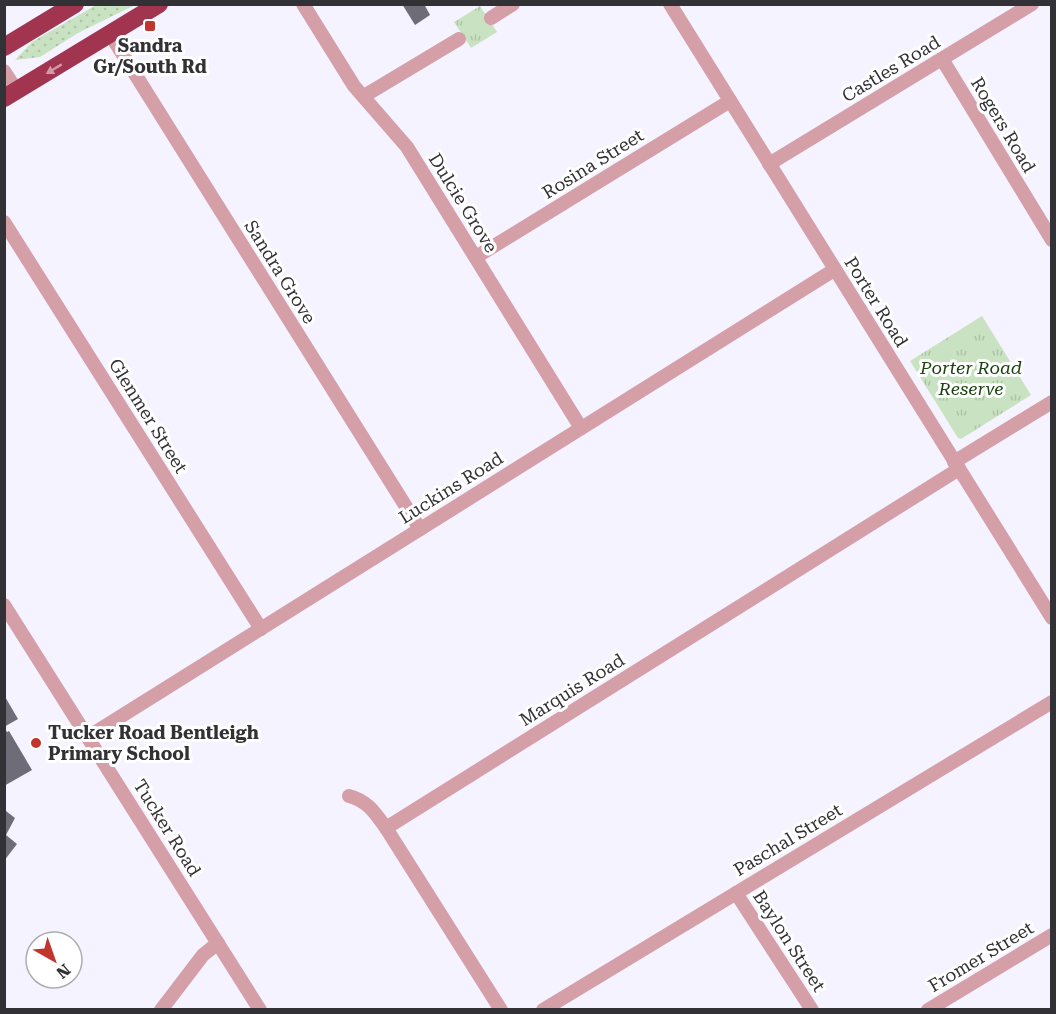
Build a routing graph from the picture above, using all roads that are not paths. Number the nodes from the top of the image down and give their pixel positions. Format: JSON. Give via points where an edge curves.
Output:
{"nodes":[{"id":1,"x":75,"y":4,"type":"edge"},
{"id":2,"x":159,"y":4,"type":"edge"},
{"id":3,"x":303,"y":4,"type":"edge"},
{"id":4,"x":513,"y":4,"type":"edge"},
{"id":5,"x":670,"y":4,"type":"edge"},
{"id":6,"x":1032,"y":4,"type":"edge"},
{"id":7,"x":491,"y":18,"type":"dead end"},
{"id":8,"x":110,"y":34,"type":"junction"},
{"id":9,"x":459,"y":39,"type":"dead end"},
{"id":10,"x":4,"y":47,"type":"edge"},
{"id":11,"x":942,"y":59,"type":"junction"},
{"id":12,"x":4,"y":71,"type":"edge"},
{"id":13,"x":11,"y":95,"type":"edge"},
{"id":14,"x":364,"y":96,"type":"junction"},
{"id":15,"x":730,"y":101,"type":"junction"},
{"id":16,"x":770,"y":164,"type":"junction"},
{"id":17,"x":4,"y":222,"type":"edge"},
{"id":18,"x":1052,"y":240,"type":"edge"},
{"id":19,"x":476,"y":257,"type":"junction"},
{"id":20,"x":834,"y":270,"type":"junction"},
{"id":21,"x":1052,"y":402,"type":"edge"},
{"id":22,"x":581,"y":428,"type":"junction"},
{"id":23,"x":956,"y":466,"type":"junction"},
{"id":24,"x":420,"y":529,"type":"junction"},
{"id":25,"x":4,"y":605,"type":"edge"},
{"id":26,"x":1052,"y":618,"type":"edge"},
{"id":27,"x":261,"y":629,"type":"junction"},
{"id":28,"x":1052,"y":702,"type":"edge"},
{"id":29,"x":88,"y":737,"type":"junction"},
{"id":30,"x":349,"y":796,"type":"dead end"},
{"id":31,"x":386,"y":828,"type":"junction"},
{"id":32,"x":736,"y":893,"type":"junction"},
{"id":33,"x":1052,"y":935,"type":"edge"},
{"id":34,"x":218,"y":943,"type":"junction"},
{"id":35,"x":160,"y":1010,"type":"edge"},
{"id":36,"x":260,"y":1010,"type":"edge"},
{"id":37,"x":501,"y":1010,"type":"edge"},
{"id":38,"x":543,"y":1010,"type":"edge"},
{"id":39,"x":812,"y":1010,"type":"edge"},
{"id":40,"x":928,"y":1010,"type":"edge"}],
"edges":[{"from":1,"to":10,"type":"highway"},
{"from":2,"to":8,"type":"highway"},
{"from":3,"to":14,"type":"street","name":"Dulcie Grove"},
{"from":4,"to":7,"type":"street"},
{"from":5,"to":15,"type":"street","name":"Porter Road"},
{"from":6,"to":11,"type":"street","name":"Castles Road"},
{"from":8,"to":13,"type":"highway","one_way":true},
{"from":8,"to":24,"type":"street","name":"Sandra Grove"},
{"from":9,"to":14,"type":"street"},
{"from":11,"to":16,"type":"street","name":"Castles Road"},
{"from":11,"to":18,"type":"street","name":"Rogers Road"},
{"from":12,"to":13,"type":"street"},
{"from":14,"to":19,"type":"street","name":"Dulcie Grove","via":[[402,140]]},
{"from":15,"to":16,"type":"street","name":"Porter Road"},
{"from":15,"to":19,"type":"street","name":"Rosina Street"},
{"from":16,"to":20,"type":"street","name":"Porter Road"},
{"from":17,"to":27,"type":"street","name":"Glenmer Street"},
{"from":19,"to":22,"type":"street","name":"Dulcie Grove"},
{"from":20,"to":22,"type":"street","name":"Luckins Road"},
{"from":20,"to":23,"type":"street","name":"Porter Road"},
{"from":21,"to":23,"type":"street","name":"Marquis Road"},
{"from":22,"to":24,"type":"street","name":"Luckins Road"},
{"from":23,"to":26,"type":"street","name":"Porter Road"},
{"from":23,"to":31,"type":"street","name":"Marquis Road"},
{"from":24,"to":27,"type":"street","name":"Luckins Road"},
{"from":25,"to":29,"type":"street","name":"Tucker Road"},
{"from":27,"to":29,"type":"street","name":"Luckins Road"},
{"from":28,"to":32,"type":"street","name":"Paschal Street"},
{"from":29,"to":34,"type":"street","name":"Tucker Road"},
{"from":30,"to":31,"type":"street","via":[[364,801]]},
{"from":31,"to":37,"type":"street"},
{"from":32,"to":38,"type":"street","name":"Paschal Street"},
{"from":32,"to":39,"type":"street","name":"Baylon Street"},
{"from":33,"to":40,"type":"street","name":"Fromer Street"},
{"from":34,"to":35,"type":"street","via":[[203,955]]},
{"from":34,"to":36,"type":"street","name":"Tucker Road"}]}
